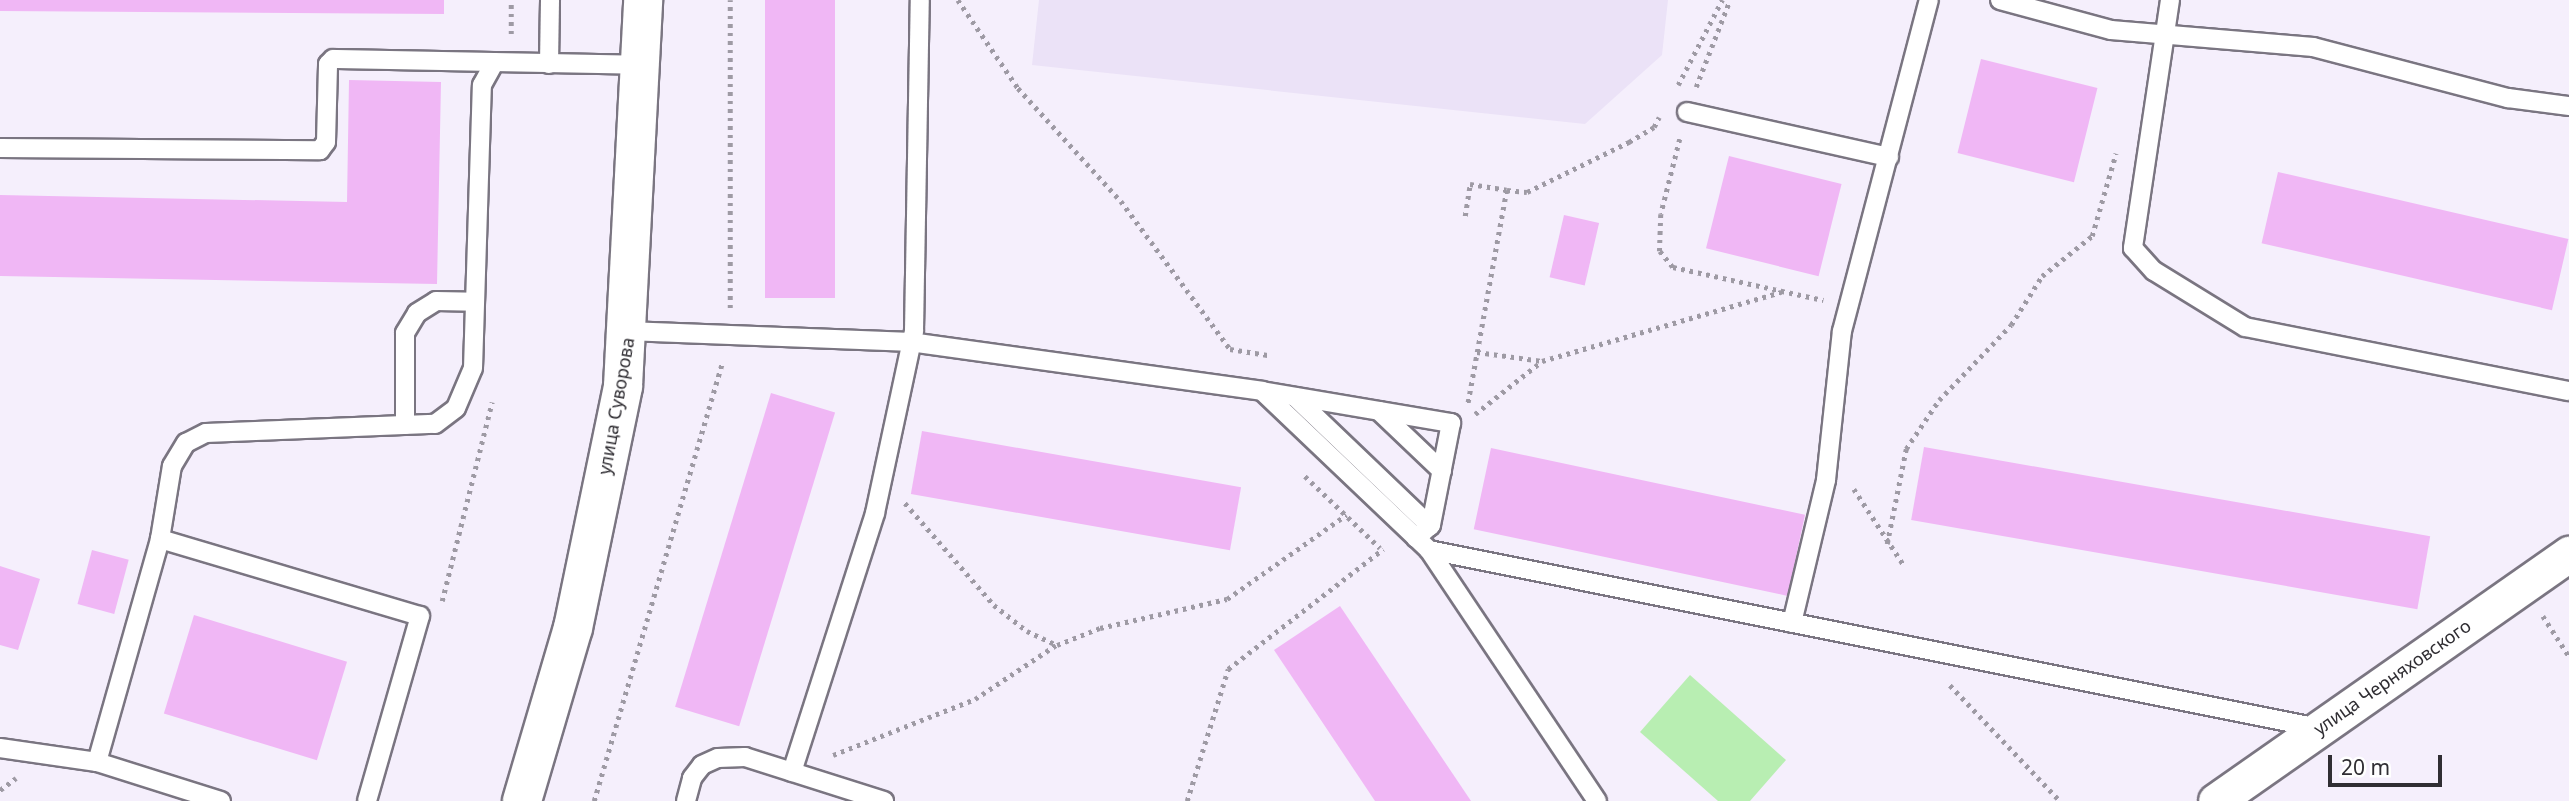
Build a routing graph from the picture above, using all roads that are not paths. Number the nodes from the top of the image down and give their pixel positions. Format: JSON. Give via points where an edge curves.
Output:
{"nodes":[{"id":1,"x":550,"y":0,"type":"edge"},
{"id":2,"x":643,"y":0,"type":"edge"},
{"id":3,"x":920,"y":0,"type":"edge"},
{"id":4,"x":1929,"y":0,"type":"edge"},
{"id":5,"x":2000,"y":0,"type":"edge"},
{"id":6,"x":2171,"y":0,"type":"edge"},
{"id":7,"x":2164,"y":34,"type":"junction"},
{"id":8,"x":495,"y":62,"type":"junction"},
{"id":9,"x":550,"y":64,"type":"junction"},
{"id":10,"x":643,"y":65,"type":"junction"},
{"id":11,"x":2569,"y":106,"type":"edge"},
{"id":12,"x":1687,"y":112,"type":"road end"},
{"id":13,"x":0,"y":148,"type":"edge"},
{"id":14,"x":1889,"y":157,"type":"junction"},
{"id":15,"x":475,"y":302,"type":"junction"},
{"id":16,"x":629,"y":331,"type":"junction"},
{"id":17,"x":910,"y":342,"type":"junction"},
{"id":18,"x":1262,"y":391,"type":"junction"},
{"id":19,"x":2569,"y":391,"type":"edge"},
{"id":20,"x":1295,"y":397,"type":"junction"},
{"id":21,"x":1379,"y":411,"type":"junction"},
{"id":22,"x":405,"y":425,"type":"junction"},
{"id":23,"x":1442,"y":471,"type":"junction"},
{"id":24,"x":160,"y":538,"type":"junction"},
{"id":25,"x":1425,"y":538,"type":"junction"},
{"id":26,"x":2569,"y":554,"type":"edge"},
{"id":27,"x":1792,"y":623,"type":"junction"},
{"id":28,"x":2318,"y":728,"type":"junction"},
{"id":29,"x":0,"y":748,"type":"edge"},
{"id":30,"x":97,"y":762,"type":"junction"},
{"id":31,"x":792,"y":772,"type":"junction"},
{"id":32,"x":221,"y":801,"type":"edge"},
{"id":33,"x":367,"y":801,"type":"edge"},
{"id":34,"x":522,"y":801,"type":"edge"},
{"id":35,"x":686,"y":801,"type":"edge"},
{"id":36,"x":884,"y":801,"type":"edge"},
{"id":37,"x":1597,"y":801,"type":"edge"},
{"id":38,"x":2216,"y":801,"type":"edge"}],
"edges":[{"from":1,"to":9,"type":"lane"},
{"from":2,"to":10,"type":"main road","name":"улица Суворова"},
{"from":3,"to":17,"type":"lane","via":[[914,331]]},
{"from":4,"to":14,"type":"lane"},
{"from":5,"to":7,"type":"lane","via":[[2110,30]]},
{"from":6,"to":7,"type":"lane"},
{"from":7,"to":11,"type":"lane","via":[[2313,47],[2508,97]]},
{"from":7,"to":19,"type":"lane","via":[[2133,248],[2154,271],[2245,327]]},
{"from":8,"to":9,"type":"lane"},
{"from":8,"to":13,"type":"lane","via":[[333,59],[328,64],[326,142],[320,149]]},
{"from":8,"to":15,"type":"lane","via":[[482,85]]},
{"from":9,"to":10,"type":"lane"},
{"from":10,"to":16,"type":"main road","name":"улица Суворова"},
{"from":12,"to":14,"type":"lane"},
{"from":14,"to":27,"type":"lane","via":[[1848,305],[1826,480]]},
{"from":15,"to":22,"type":"lane","via":[[473,369],[466,392],[456,408],[436,424]]},
{"from":15,"to":22,"type":"lane","via":[[436,302],[417,313],[405,333]]},
{"from":16,"to":17,"type":"lane"},
{"from":16,"to":34,"type":"main road","name":"улица Суворова","via":[[623,386],[573,628]]},
{"from":17,"to":18,"type":"lane"},
{"from":17,"to":31,"type":"lane","via":[[875,513]]},
{"from":18,"to":20,"type":"lane"},
{"from":18,"to":25,"type":"lane"},
{"from":20,"to":21,"type":"lane"},
{"from":20,"to":25,"type":"lane"},
{"from":21,"to":23,"type":"lane"},
{"from":21,"to":23,"type":"lane","via":[[1451,423]]},
{"from":22,"to":24,"type":"lane","via":[[206,433],[186,443],[172,466]]},
{"from":23,"to":25,"type":"lane"},
{"from":24,"to":30,"type":"lane"},
{"from":24,"to":33,"type":"lane","via":[[420,617]]},
{"from":25,"to":27,"type":"lane"},
{"from":25,"to":37,"type":"lane"},
{"from":26,"to":28,"type":"street","name":"улица Черняховского"},
{"from":27,"to":28,"type":"lane"},
{"from":28,"to":38,"type":"street","name":"улица Черняховского"},
{"from":29,"to":30,"type":"lane"},
{"from":30,"to":32,"type":"lane"},
{"from":31,"to":35,"type":"lane","via":[[745,757],[718,758],[702,765],[692,778]]},
{"from":31,"to":36,"type":"lane"}]}
